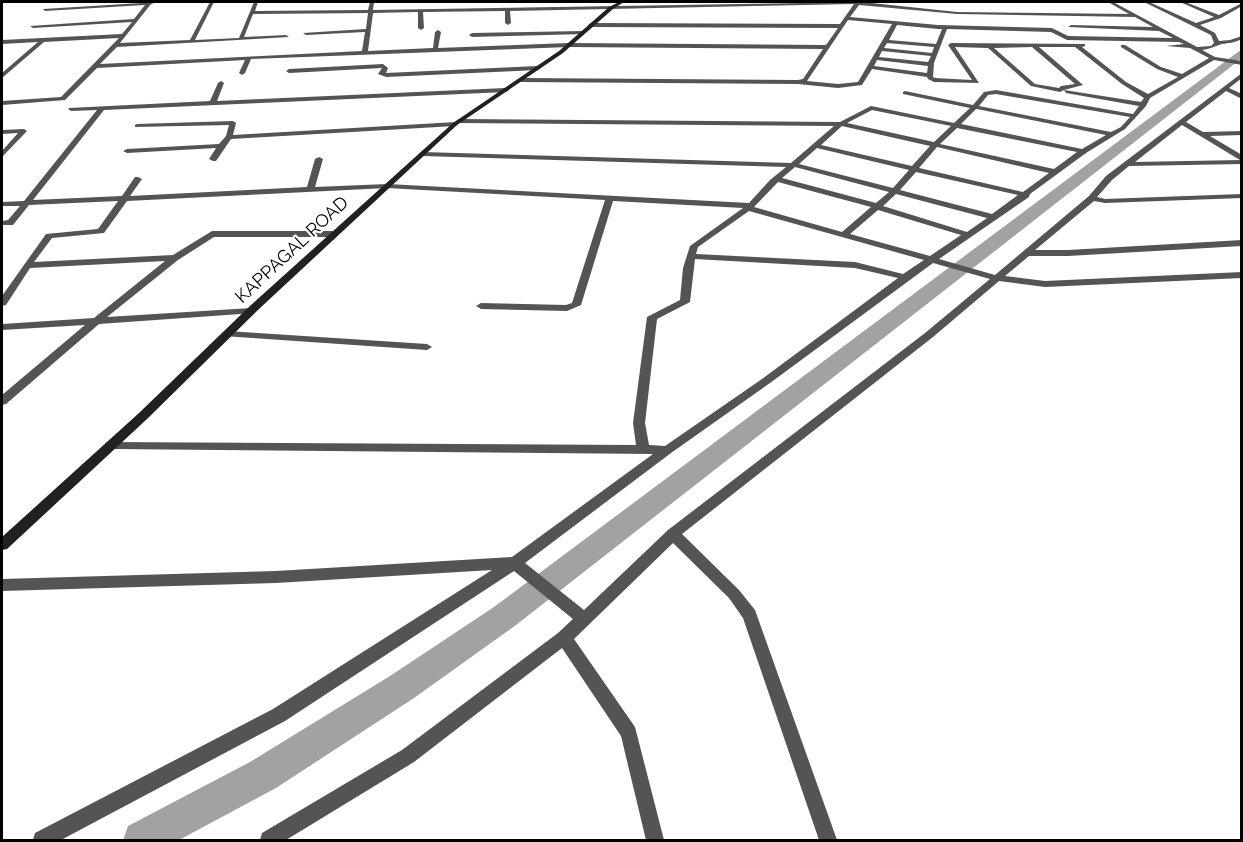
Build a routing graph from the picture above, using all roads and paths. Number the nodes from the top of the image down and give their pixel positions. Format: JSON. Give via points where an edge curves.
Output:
{"nodes":[{"id":1,"x":152,"y":2,"type":"edge"},
{"id":2,"x":212,"y":2,"type":"edge"},
{"id":3,"x":256,"y":2,"type":"edge"},
{"id":4,"x":305,"y":2,"type":"edge"},
{"id":5,"x":336,"y":2,"type":"edge"},
{"id":6,"x":372,"y":2,"type":"edge"},
{"id":7,"x":398,"y":2,"type":"edge"},
{"id":8,"x":416,"y":2,"type":"edge"},
{"id":9,"x":459,"y":2,"type":"edge"},
{"id":10,"x":547,"y":2,"type":"edge"},
{"id":11,"x":583,"y":2,"type":"edge"},
{"id":12,"x":859,"y":2,"type":"edge"},
{"id":13,"x":927,"y":2,"type":"edge"},
{"id":14,"x":1110,"y":2,"type":"edge"},
{"id":15,"x":1146,"y":2,"type":"edge"},
{"id":16,"x":1183,"y":2,"type":"edge"},
{"id":17,"x":1242,"y":4,"type":"edge"},
{"id":18,"x":615,"y":6,"type":"edge"},
{"id":19,"x":551,"y":9,"type":"junction"},
{"id":20,"x":585,"y":9,"type":"junction"},
{"id":21,"x":923,"y":9,"type":"junction"},
{"id":22,"x":460,"y":10,"type":"junction"},
{"id":23,"x":507,"y":10,"type":"junction"},
{"id":24,"x":395,"y":11,"type":"junction"},
{"id":25,"x":418,"y":11,"type":"junction"},
{"id":26,"x":304,"y":12,"type":"junction"},
{"id":27,"x":334,"y":12,"type":"junction"},
{"id":28,"x":370,"y":12,"type":"junction"},
{"id":29,"x":253,"y":13,"type":"junction"},
{"id":30,"x":1138,"y":16,"type":"junction"},
{"id":31,"x":1219,"y":17,"type":"junction"},
{"id":32,"x":847,"y":18,"type":"junction"},
{"id":33,"x":136,"y":20,"type":"junction"},
{"id":34,"x":508,"y":23,"type":"dead end"},
{"id":35,"x":895,"y":24,"type":"junction"},
{"id":36,"x":591,"y":25,"type":"junction"},
{"id":37,"x":1197,"y":25,"type":"junction"},
{"id":38,"x":33,"y":26,"type":"junction"},
{"id":39,"x":841,"y":26,"type":"junction"},
{"id":40,"x":1071,"y":27,"type":"dead end"},
{"id":41,"x":421,"y":28,"type":"dead end"},
{"id":42,"x":945,"y":28,"type":"junction"},
{"id":43,"x":1160,"y":29,"type":"junction"},
{"id":44,"x":368,"y":30,"type":"junction"},
{"id":45,"x":438,"y":32,"type":"dead end"},
{"id":46,"x":306,"y":33,"type":"dead end"},
{"id":47,"x":582,"y":33,"type":"junction"},
{"id":48,"x":889,"y":34,"type":"junction"},
{"id":49,"x":900,"y":34,"type":"dead end"},
{"id":50,"x":124,"y":36,"type":"junction"},
{"id":51,"x":472,"y":36,"type":"dead end"},
{"id":52,"x":286,"y":37,"type":"dead end"},
{"id":53,"x":931,"y":37,"type":"dead end"},
{"id":54,"x":1242,"y":37,"type":"edge"},
{"id":55,"x":1066,"y":38,"type":"junction"},
{"id":56,"x":241,"y":39,"type":"junction"},
{"id":57,"x":43,"y":40,"type":"junction"},
{"id":58,"x":1180,"y":40,"type":"junction"},
{"id":59,"x":20,"y":41,"type":"junction"},
{"id":60,"x":192,"y":41,"type":"junction"},
{"id":61,"x":885,"y":41,"type":"junction"},
{"id":62,"x":2,"y":42,"type":"edge"},
{"id":63,"x":939,"y":43,"type":"junction"},
{"id":64,"x":1217,"y":43,"type":"junction"},
{"id":65,"x":115,"y":45,"type":"junction"},
{"id":66,"x":569,"y":45,"type":"junction"},
{"id":67,"x":951,"y":45,"type":"junction"},
{"id":68,"x":1076,"y":45,"type":"junction"},
{"id":69,"x":1123,"y":45,"type":"junction"},
{"id":70,"x":989,"y":46,"type":"junction"},
{"id":71,"x":1034,"y":46,"type":"junction"},
{"id":72,"x":827,"y":47,"type":"junction"},
{"id":73,"x":1194,"y":47,"type":"junction"},
{"id":74,"x":880,"y":49,"type":"junction"},
{"id":75,"x":435,"y":50,"type":"junction"},
{"id":76,"x":443,"y":50,"type":"junction"},
{"id":77,"x":365,"y":52,"type":"junction"},
{"id":78,"x":934,"y":55,"type":"junction"},
{"id":79,"x":249,"y":58,"type":"junction"},
{"id":80,"x":874,"y":58,"type":"junction"},
{"id":81,"x":1213,"y":58,"type":"junction"},
{"id":82,"x":442,"y":59,"type":"dead end"},
{"id":83,"x":1242,"y":63,"type":"edge"},
{"id":84,"x":930,"y":64,"type":"junction"},
{"id":85,"x":94,"y":66,"type":"junction"},
{"id":86,"x":869,"y":67,"type":"junction"},
{"id":87,"x":538,"y":68,"type":"junction"},
{"id":88,"x":289,"y":71,"type":"dead end"},
{"id":89,"x":242,"y":73,"type":"dead end"},
{"id":90,"x":2,"y":75,"type":"edge"},
{"id":91,"x":930,"y":75,"type":"junction"},
{"id":92,"x":1242,"y":75,"type":"edge"},
{"id":93,"x":1182,"y":76,"type":"junction"},
{"id":94,"x":521,"y":80,"type":"junction"},
{"id":95,"x":798,"y":82,"type":"junction"},
{"id":96,"x":220,"y":83,"type":"dead end"},
{"id":97,"x":1225,"y":88,"type":"junction"},
{"id":98,"x":506,"y":90,"type":"junction"},
{"id":99,"x":1060,"y":90,"type":"junction"},
{"id":100,"x":905,"y":93,"type":"dead end"},
{"id":101,"x":1242,"y":97,"type":"edge"},
{"id":102,"x":1055,"y":101,"type":"junction"},
{"id":103,"x":1146,"y":101,"type":"junction"},
{"id":104,"x":213,"y":102,"type":"junction"},
{"id":105,"x":2,"y":103,"type":"edge"},
{"id":106,"x":103,"y":107,"type":"junction"},
{"id":107,"x":70,"y":108,"type":"dead end"},
{"id":108,"x":974,"y":108,"type":"junction"},
{"id":109,"x":1135,"y":116,"type":"junction"},
{"id":110,"x":457,"y":122,"type":"junction"},
{"id":111,"x":1182,"y":122,"type":"junction"},
{"id":112,"x":841,"y":124,"type":"junction"},
{"id":113,"x":956,"y":125,"type":"junction"},
{"id":114,"x":136,"y":126,"type":"dead end"},
{"id":115,"x":2,"y":132,"type":"edge"},
{"id":116,"x":1112,"y":134,"type":"junction"},
{"id":117,"x":1202,"y":134,"type":"junction"},
{"id":118,"x":1242,"y":134,"type":"edge"},
{"id":119,"x":229,"y":137,"type":"junction"},
{"id":120,"x":935,"y":145,"type":"junction"},
{"id":121,"x":221,"y":146,"type":"junction"},
{"id":122,"x":816,"y":146,"type":"junction"},
{"id":123,"x":127,"y":151,"type":"dead end"},
{"id":124,"x":1083,"y":151,"type":"junction"},
{"id":125,"x":2,"y":154,"type":"edge"},
{"id":126,"x":423,"y":154,"type":"junction"},
{"id":127,"x":213,"y":159,"type":"dead end"},
{"id":128,"x":319,"y":159,"type":"dead end"},
{"id":129,"x":1242,"y":160,"type":"edge"},
{"id":130,"x":1127,"y":164,"type":"junction"},
{"id":131,"x":794,"y":165,"type":"junction"},
{"id":132,"x":914,"y":169,"type":"junction"},
{"id":133,"x":1057,"y":172,"type":"junction"},
{"id":134,"x":138,"y":179,"type":"dead end"},
{"id":135,"x":777,"y":179,"type":"junction"},
{"id":136,"x":387,"y":186,"type":"junction"},
{"id":137,"x":310,"y":189,"type":"junction"},
{"id":138,"x":895,"y":191,"type":"junction"},
{"id":139,"x":1026,"y":195,"type":"junction"},
{"id":140,"x":1242,"y":196,"type":"edge"},
{"id":141,"x":126,"y":198,"type":"junction"},
{"id":142,"x":610,"y":198,"type":"junction"},
{"id":143,"x":1092,"y":198,"type":"junction"},
{"id":144,"x":27,"y":202,"type":"junction"},
{"id":145,"x":2,"y":204,"type":"edge"},
{"id":146,"x":878,"y":206,"type":"junction"},
{"id":147,"x":749,"y":207,"type":"junction"},
{"id":148,"x":994,"y":217,"type":"junction"},
{"id":149,"x":2,"y":224,"type":"edge"},
{"id":150,"x":333,"y":234,"type":"junction"},
{"id":151,"x":844,"y":235,"type":"junction"},
{"id":152,"x":969,"y":235,"type":"junction"},
{"id":153,"x":1242,"y":243,"type":"edge"},
{"id":154,"x":1026,"y":253,"type":"junction"},
{"id":155,"x":691,"y":256,"type":"junction"},
{"id":156,"x":175,"y":258,"type":"junction"},
{"id":157,"x":938,"y":261,"type":"junction"},
{"id":158,"x":27,"y":265,"type":"junction"},
{"id":159,"x":1242,"y":275,"type":"edge"},
{"id":160,"x":905,"y":277,"type":"junction"},
{"id":161,"x":997,"y":278,"type":"junction"},
{"id":162,"x":2,"y":303,"type":"edge"},
{"id":163,"x":481,"y":306,"type":"dead end"},
{"id":164,"x":251,"y":310,"type":"junction"},
{"id":165,"x":98,"y":319,"type":"junction"},
{"id":166,"x":2,"y":327,"type":"edge"},
{"id":167,"x":227,"y":334,"type":"junction"},
{"id":168,"x":427,"y":347,"type":"dead end"},
{"id":169,"x":2,"y":401,"type":"edge"},
{"id":170,"x":111,"y":446,"type":"junction"},
{"id":171,"x":643,"y":449,"type":"junction"},
{"id":172,"x":667,"y":450,"type":"junction"},
{"id":173,"x":673,"y":534,"type":"junction"},
{"id":174,"x":2,"y":545,"type":"edge"},
{"id":175,"x":515,"y":562,"type":"junction"},
{"id":176,"x":2,"y":585,"type":"edge"},
{"id":177,"x":584,"y":619,"type":"junction"},
{"id":178,"x":564,"y":638,"type":"junction"},
{"id":179,"x":42,"y":840,"type":"edge"},
{"id":180,"x":269,"y":840,"type":"edge"},
{"id":181,"x":655,"y":840,"type":"edge"},
{"id":182,"x":828,"y":840,"type":"edge"}],
"edges":[{"from":1,"to":33,"type":"street"},
{"from":1,"to":38,"type":"street","via":[[47,8]]},
{"from":2,"to":60,"type":"street"},
{"from":3,"to":29,"type":"street"},
{"from":4,"to":26,"type":"street"},
{"from":5,"to":27,"type":"street"},
{"from":6,"to":28,"type":"street"},
{"from":7,"to":24,"type":"street"},
{"from":8,"to":25,"type":"street"},
{"from":9,"to":22,"type":"street"},
{"from":10,"to":19,"type":"street"},
{"from":11,"to":20,"type":"street"},
{"from":12,"to":18,"type":"street"},
{"from":12,"to":21,"type":"street"},
{"from":12,"to":32,"type":"street"},
{"from":13,"to":21,"type":"street"},
{"from":14,"to":30,"type":"street"},
{"from":15,"to":37,"type":"street"},
{"from":16,"to":31,"type":"street"},
{"from":17,"to":31,"type":"street"},
{"from":18,"to":20,"type":"street"},
{"from":18,"to":36,"type":"main road","name":"KAPPAGAL ROAD"},
{"from":19,"to":20,"type":"street"},
{"from":19,"to":23,"type":"street"},
{"from":21,"to":30,"type":"street"},
{"from":22,"to":23,"type":"street"},
{"from":22,"to":25,"type":"street"},
{"from":23,"to":34,"type":"street"},
{"from":24,"to":25,"type":"street"},
{"from":24,"to":28,"type":"street"},
{"from":25,"to":41,"type":"street"},
{"from":26,"to":27,"type":"street"},
{"from":26,"to":29,"type":"street"},
{"from":27,"to":28,"type":"street"},
{"from":28,"to":44,"type":"street"},
{"from":29,"to":56,"type":"street"},
{"from":30,"to":43,"type":"street"},
{"from":31,"to":37,"type":"street"},
{"from":32,"to":35,"type":"street"},
{"from":32,"to":39,"type":"street"},
{"from":33,"to":38,"type":"street"},
{"from":33,"to":50,"type":"street"},
{"from":35,"to":42,"type":"street"},
{"from":35,"to":48,"type":"street"},
{"from":36,"to":39,"type":"street"},
{"from":36,"to":47,"type":"main road","name":"KAPPAGAL ROAD"},
{"from":37,"to":64,"type":"street","via":[[1213,34]]},
{"from":38,"to":59,"type":"street"},
{"from":39,"to":72,"type":"street"},
{"from":40,"to":43,"type":"street"},
{"from":42,"to":55,"type":"street","via":[[1052,30]]},
{"from":42,"to":63,"type":"street"},
{"from":43,"to":58,"type":"street"},
{"from":44,"to":46,"type":"street"},
{"from":44,"to":77,"type":"street"},
{"from":45,"to":75,"type":"street"},
{"from":47,"to":51,"type":"street"},
{"from":47,"to":66,"type":"main road","name":"KAPPAGAL ROAD"},
{"from":48,"to":49,"type":"street"},
{"from":48,"to":61,"type":"street"},
{"from":50,"to":57,"type":"street"},
{"from":50,"to":65,"type":"street"},
{"from":52,"to":56,"type":"street"},
{"from":53,"to":63,"type":"street"},
{"from":54,"to":64,"type":"street"},
{"from":55,"to":58,"type":"street"},
{"from":55,"to":68,"type":"street"},
{"from":56,"to":60,"type":"street"},
{"from":57,"to":59,"type":"street"},
{"from":57,"to":90,"type":"street"},
{"from":58,"to":73,"type":"street"},
{"from":59,"to":62,"type":"street"},
{"from":60,"to":65,"type":"street"},
{"from":61,"to":63,"type":"street"},
{"from":61,"to":74,"type":"street"},
{"from":63,"to":67,"type":"street"},
{"from":63,"to":78,"type":"street"},
{"from":64,"to":73,"type":"street","via":[[1213,47]]},
{"from":65,"to":85,"type":"street"},
{"from":66,"to":72,"type":"street"},
{"from":66,"to":76,"type":"street"},
{"from":66,"to":87,"type":"main road","name":"KAPPAGAL ROAD"},
{"from":67,"to":70,"type":"street"},
{"from":67,"to":91,"type":"street","via":[[977,82],[939,81]]},
{"from":68,"to":69,"type":"street"},
{"from":68,"to":71,"type":"street"},
{"from":68,"to":103,"type":"street"},
{"from":69,"to":73,"type":"street"},
{"from":69,"to":93,"type":"street","via":[[1159,68]]},
{"from":70,"to":71,"type":"street"},
{"from":70,"to":99,"type":"street","via":[[1033,85]]},
{"from":71,"to":99,"type":"street","via":[[1079,84]]},
{"from":72,"to":95,"type":"street","via":[[805,80]]},
{"from":73,"to":81,"type":"street"},
{"from":74,"to":78,"type":"street"},
{"from":74,"to":80,"type":"street"},
{"from":75,"to":76,"type":"street"},
{"from":75,"to":77,"type":"street"},
{"from":76,"to":82,"type":"street"},
{"from":77,"to":79,"type":"street"},
{"from":78,"to":84,"type":"street"},
{"from":79,"to":85,"type":"street"},
{"from":79,"to":89,"type":"street"},
{"from":80,"to":84,"type":"street"},
{"from":80,"to":86,"type":"street"},
{"from":81,"to":83,"type":"street"},
{"from":81,"to":93,"type":"street"},
{"from":84,"to":91,"type":"street"},
{"from":85,"to":105,"type":"street","via":[[63,99]]},
{"from":86,"to":91,"type":"street"},
{"from":86,"to":95,"type":"street","via":[[860,84]]},
{"from":87,"to":88,"type":"street","via":[[386,75],[381,74],[383,66]]},
{"from":87,"to":94,"type":"main road","name":"KAPPAGAL ROAD"},
{"from":92,"to":97,"type":"street"},
{"from":93,"to":103,"type":"street"},
{"from":94,"to":95,"type":"street"},
{"from":94,"to":98,"type":"main road","name":"KAPPAGAL ROAD"},
{"from":96,"to":104,"type":"street"},
{"from":97,"to":101,"type":"street"},
{"from":97,"to":111,"type":"street"},
{"from":98,"to":104,"type":"street"},
{"from":98,"to":110,"type":"main road","name":"KAPPAGAL ROAD"},
{"from":99,"to":102,"type":"street"},
{"from":99,"to":103,"type":"street"},
{"from":100,"to":108,"type":"street"},
{"from":102,"to":108,"type":"street","via":[[992,92],[986,93]]},
{"from":102,"to":109,"type":"street"},
{"from":103,"to":109,"type":"street"},
{"from":104,"to":106,"type":"street"},
{"from":106,"to":107,"type":"street"},
{"from":106,"to":144,"type":"street"},
{"from":108,"to":113,"type":"street"},
{"from":108,"to":116,"type":"street"},
{"from":109,"to":116,"type":"street"},
{"from":110,"to":112,"type":"street"},
{"from":110,"to":119,"type":"street"},
{"from":110,"to":126,"type":"main road","name":"KAPPAGAL ROAD"},
{"from":111,"to":117,"type":"street"},
{"from":111,"to":130,"type":"street"},
{"from":112,"to":113,"type":"street","via":[[871,108]]},
{"from":112,"to":120,"type":"street"},
{"from":112,"to":122,"type":"street"},
{"from":113,"to":120,"type":"street"},
{"from":113,"to":124,"type":"street"},
{"from":114,"to":119,"type":"street","via":[[233,123]]},
{"from":115,"to":125,"type":"street","via":[[24,131]]},
{"from":116,"to":124,"type":"street"},
{"from":117,"to":118,"type":"street"},
{"from":117,"to":129,"type":"street"},
{"from":119,"to":121,"type":"street"},
{"from":120,"to":132,"type":"street"},
{"from":120,"to":133,"type":"street"},
{"from":121,"to":123,"type":"street"},
{"from":121,"to":127,"type":"street"},
{"from":122,"to":131,"type":"street"},
{"from":122,"to":132,"type":"street"},
{"from":124,"to":133,"type":"street"},
{"from":126,"to":131,"type":"street"},
{"from":126,"to":136,"type":"main road","name":"KAPPAGAL ROAD"},
{"from":128,"to":137,"type":"street"},
{"from":129,"to":130,"type":"street"},
{"from":130,"to":143,"type":"street"},
{"from":131,"to":135,"type":"street"},
{"from":131,"to":138,"type":"street"},
{"from":132,"to":138,"type":"street"},
{"from":132,"to":139,"type":"street"},
{"from":133,"to":139,"type":"street"},
{"from":134,"to":141,"type":"street"},
{"from":135,"to":146,"type":"street"},
{"from":135,"to":147,"type":"street"},
{"from":136,"to":137,"type":"street"},
{"from":136,"to":142,"type":"street"},
{"from":136,"to":150,"type":"main road","name":"KAPPAGAL ROAD"},
{"from":137,"to":141,"type":"street"},
{"from":138,"to":146,"type":"street"},
{"from":138,"to":148,"type":"street"},
{"from":139,"to":148,"type":"street"},
{"from":140,"to":143,"type":"street","via":[[1105,201]]},
{"from":141,"to":144,"type":"street"},
{"from":141,"to":158,"type":"street","via":[[101,231],[49,236]]},
{"from":142,"to":147,"type":"street"},
{"from":142,"to":163,"type":"street","via":[[576,305]]},
{"from":143,"to":154,"type":"street"},
{"from":144,"to":145,"type":"street"},
{"from":144,"to":149,"type":"street","via":[[10,223]]},
{"from":146,"to":151,"type":"street"},
{"from":146,"to":152,"type":"street"},
{"from":147,"to":151,"type":"street"},
{"from":147,"to":155,"type":"street","via":[[694,246]]},
{"from":148,"to":152,"type":"street"},
{"from":150,"to":156,"type":"street","via":[[212,234]]},
{"from":150,"to":164,"type":"main road","name":"KAPPAGAL ROAD"},
{"from":151,"to":157,"type":"street"},
{"from":152,"to":157,"type":"street"},
{"from":153,"to":154,"type":"street"},
{"from":154,"to":161,"type":"street"},
{"from":155,"to":160,"type":"street","via":[[855,265]]},
{"from":155,"to":171,"type":"street","via":[[685,302],[652,317],[639,423]]},
{"from":156,"to":158,"type":"street"},
{"from":156,"to":165,"type":"street"},
{"from":157,"to":160,"type":"street"},
{"from":157,"to":161,"type":"street"},
{"from":158,"to":162,"type":"street"},
{"from":159,"to":161,"type":"street","via":[[1045,284]]},
{"from":160,"to":172,"type":"street"},
{"from":161,"to":173,"type":"street"},
{"from":164,"to":165,"type":"street"},
{"from":164,"to":167,"type":"main road","name":"KAPPAGAL ROAD"},
{"from":165,"to":166,"type":"street"},
{"from":165,"to":169,"type":"street"},
{"from":167,"to":168,"type":"street"},
{"from":167,"to":170,"type":"main road","name":"KAPPAGAL ROAD"},
{"from":170,"to":171,"type":"street"},
{"from":170,"to":174,"type":"main road","name":"KAPPAGAL ROAD"},
{"from":171,"to":172,"type":"street"},
{"from":172,"to":175,"type":"street"},
{"from":173,"to":177,"type":"street"},
{"from":173,"to":182,"type":"street","via":[[750,615]]},
{"from":175,"to":176,"type":"street","via":[[276,577]]},
{"from":175,"to":177,"type":"street"},
{"from":175,"to":179,"type":"street","via":[[279,715]]},
{"from":177,"to":178,"type":"street"},
{"from":178,"to":180,"type":"street","via":[[408,756]]},
{"from":178,"to":181,"type":"street","via":[[629,733]]}]}
